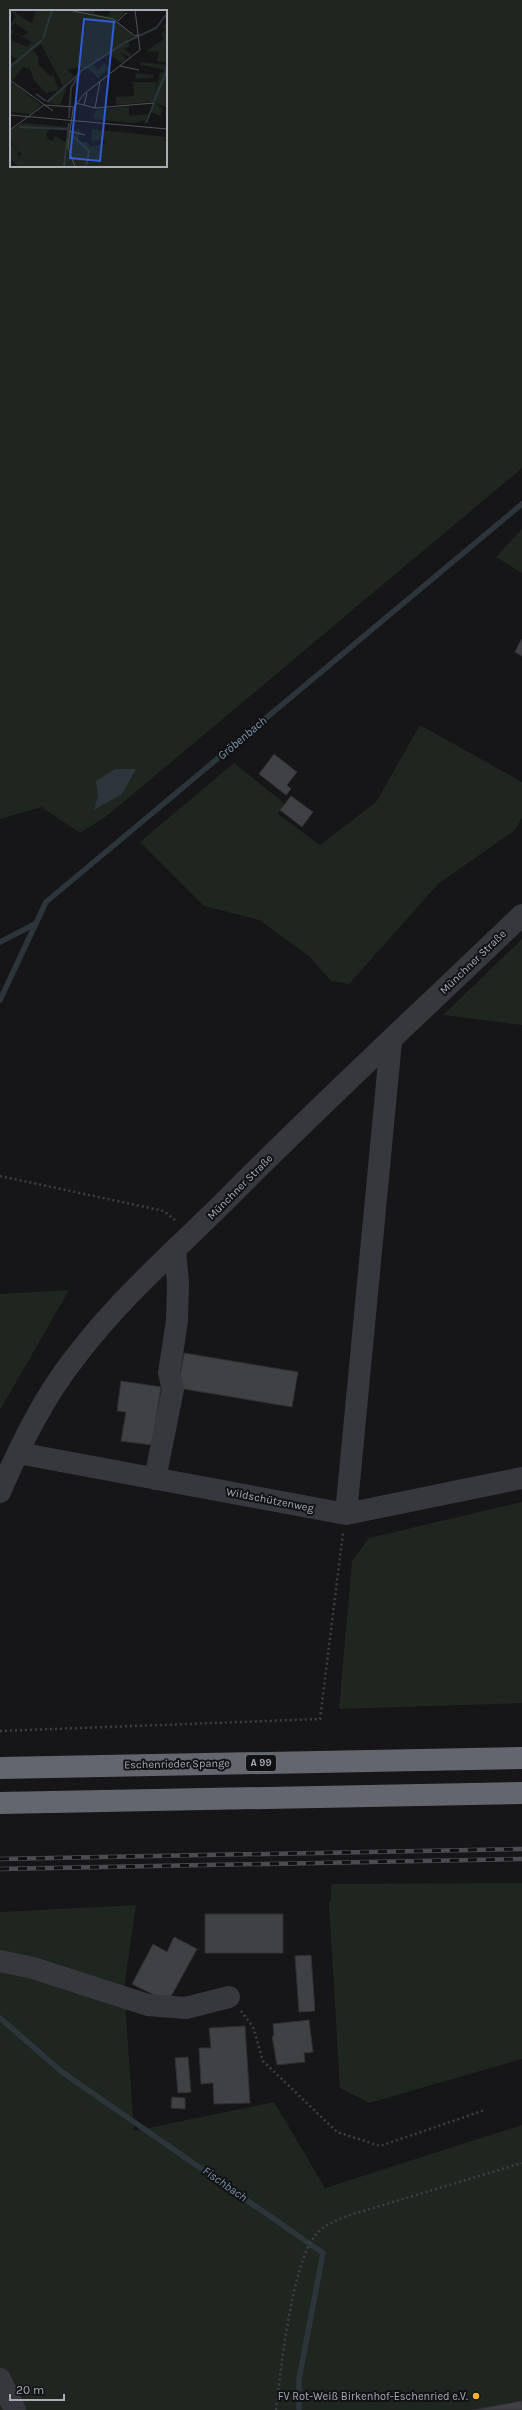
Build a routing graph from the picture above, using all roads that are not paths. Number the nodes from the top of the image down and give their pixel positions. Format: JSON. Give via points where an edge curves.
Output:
{"nodes":[{"id":1,"x":522,"y":915,"type":"edge"},
{"id":2,"x":391,"y":1041,"type":"junction"},
{"id":3,"x":175,"y":1250,"type":"junction"},
{"id":4,"x":18,"y":1453,"type":"junction"},
{"id":5,"x":522,"y":1478,"type":"edge"},
{"id":6,"x":155,"y":1479,"type":"junction"},
{"id":7,"x":0,"y":1492,"type":"edge"},
{"id":8,"x":346,"y":1514,"type":"junction"},
{"id":9,"x":522,"y":1758,"type":"edge"},
{"id":10,"x":0,"y":1768,"type":"edge"},
{"id":11,"x":522,"y":1793,"type":"edge"},
{"id":12,"x":0,"y":1803,"type":"edge"},
{"id":13,"x":0,"y":1961,"type":"edge"},
{"id":14,"x":229,"y":1997,"type":"road end"},
{"id":15,"x":0,"y":2379,"type":"edge"},
{"id":16,"x":14,"y":2410,"type":"edge"}],
"edges":[{"from":1,"to":2,"type":"street","name":"Münchner Straße"},
{"from":2,"to":3,"type":"street","name":"Münchner Straße"},
{"from":2,"to":8,"type":"street"},
{"from":3,"to":4,"type":"street","name":"Münchner Straße","via":[[136,1286],[75,1356],[44,1404]]},
{"from":3,"to":6,"type":"street","via":[[178,1283],[177,1321],[169,1373],[173,1390]]},
{"from":4,"to":6,"type":"street","name":"Wildschützenweg"},
{"from":4,"to":7,"type":"street","name":"Münchner Straße"},
{"from":5,"to":8,"type":"street","name":"Wildschützenweg"},
{"from":6,"to":8,"type":"street","name":"Wildschützenweg"},
{"from":9,"to":10,"type":"highway","name":"Eschenrieder Spange","number":"A 99"},
{"from":11,"to":12,"type":"highway"},
{"from":13,"to":14,"type":"street","via":[[33,1968],[148,2005],[186,2008]]},
{"from":15,"to":16,"type":"street"}]}
